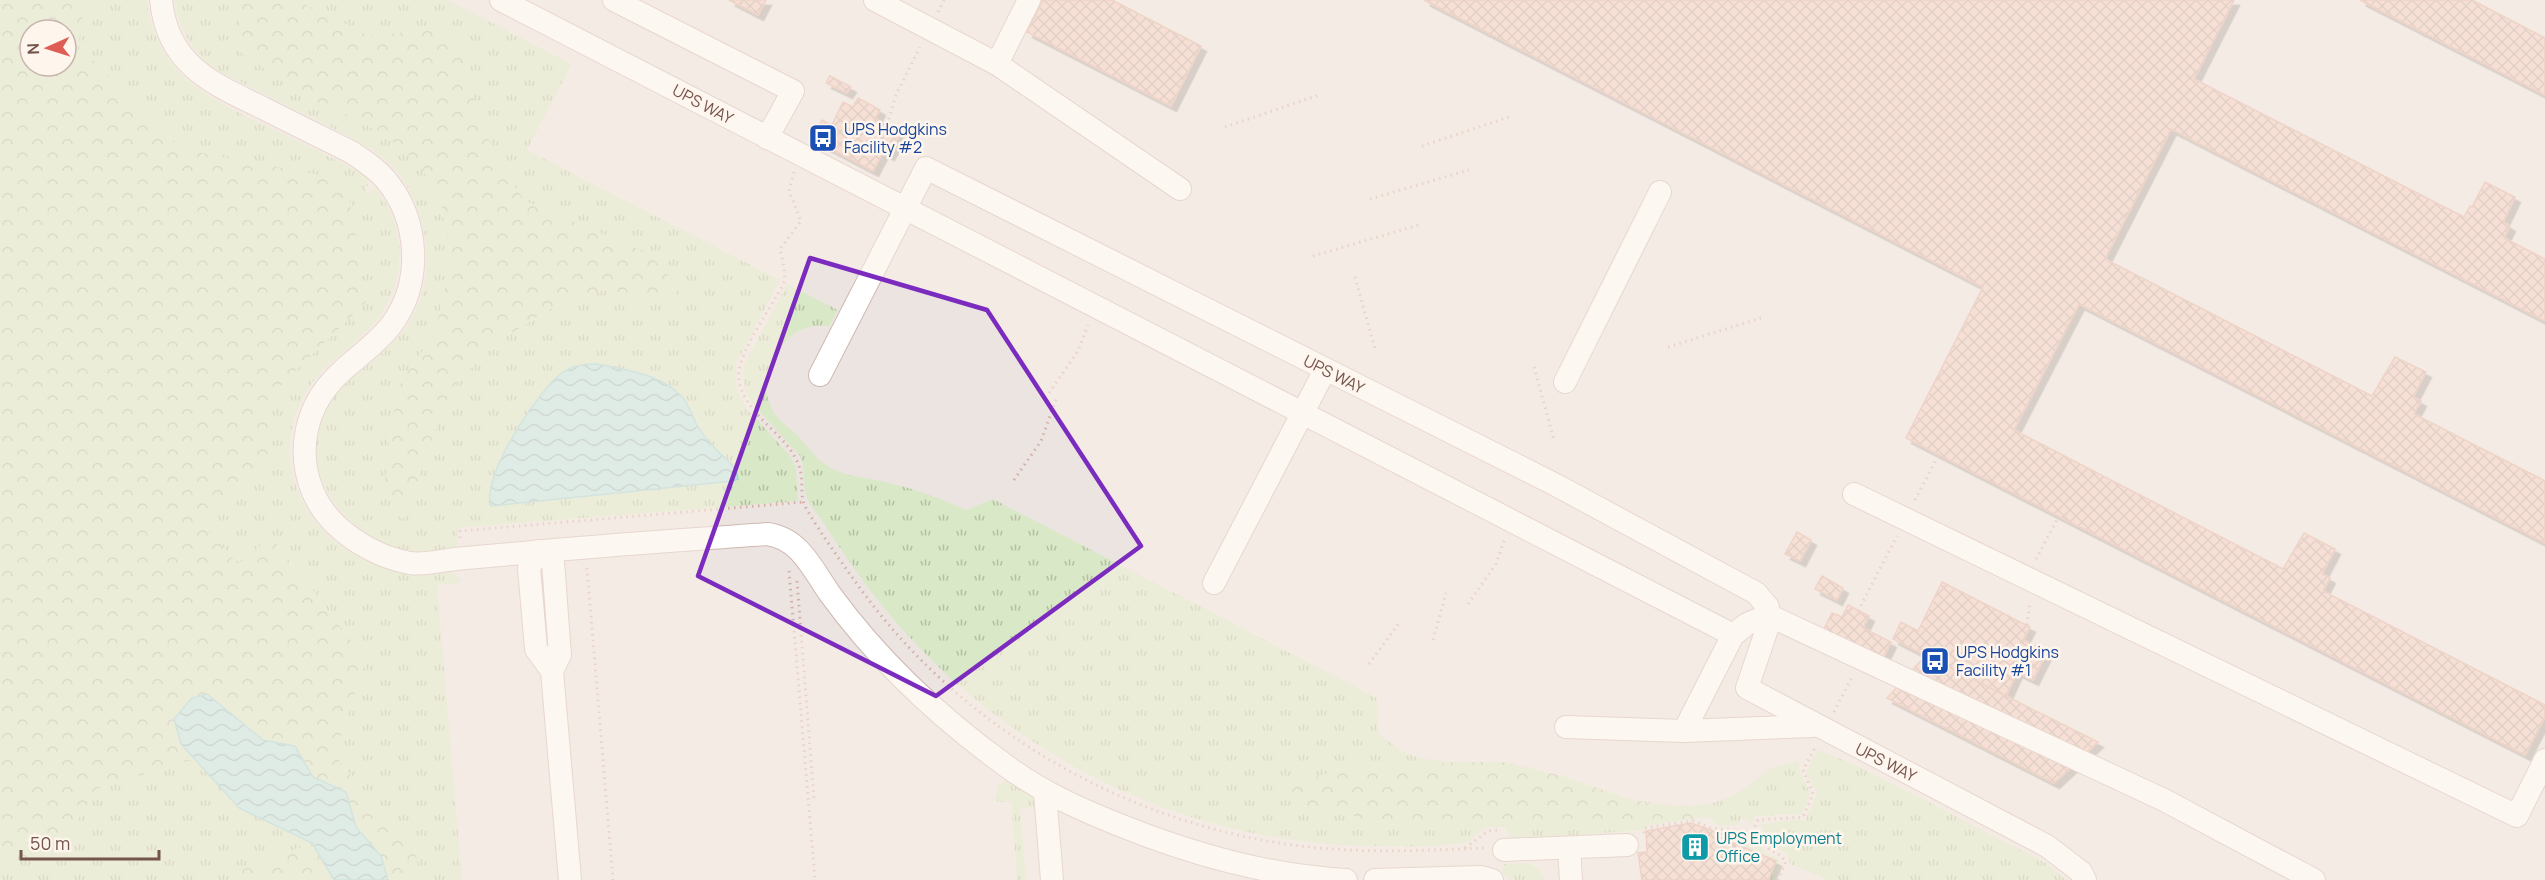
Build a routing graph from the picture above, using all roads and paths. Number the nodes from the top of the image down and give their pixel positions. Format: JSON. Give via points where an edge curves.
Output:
{"nodes":[{"id":1,"x":161,"y":0,"type":"edge"},
{"id":2,"x":501,"y":0,"type":"edge"},
{"id":3,"x":614,"y":0,"type":"edge"},
{"id":4,"x":874,"y":0,"type":"edge"},
{"id":5,"x":944,"y":0,"type":"edge"},
{"id":6,"x":1029,"y":0,"type":"edge"},
{"id":7,"x":930,"y":29,"type":"junction"},
{"id":8,"x":997,"y":64,"type":"junction"},
{"id":9,"x":1319,"y":95,"type":"dead end"},
{"id":10,"x":1512,"y":116,"type":"dead end"},
{"id":11,"x":887,"y":125,"type":"dead end"},
{"id":12,"x":1225,"y":126,"type":"dead end"},
{"id":13,"x":767,"y":138,"type":"junction"},
{"id":14,"x":1422,"y":146,"type":"dead end"},
{"id":15,"x":799,"y":154,"type":"junction"},
{"id":16,"x":1468,"y":170,"type":"dead end"},
{"id":17,"x":1180,"y":189,"type":"dead end"},
{"id":18,"x":1660,"y":192,"type":"dead end"},
{"id":19,"x":1370,"y":199,"type":"dead end"},
{"id":20,"x":905,"y":209,"type":"junction"},
{"id":21,"x":1422,"y":224,"type":"dead end"},
{"id":22,"x":1313,"y":256,"type":"dead end"},
{"id":23,"x":1355,"y":277,"type":"dead end"},
{"id":24,"x":1095,"y":307,"type":"junction"},
{"id":25,"x":1764,"y":317,"type":"dead end"},
{"id":26,"x":1668,"y":347,"type":"dead end"},
{"id":27,"x":1375,"y":349,"type":"dead end"},
{"id":28,"x":1534,"y":367,"type":"dead end"},
{"id":29,"x":1325,"y":370,"type":"junction"},
{"id":30,"x":820,"y":375,"type":"dead end"},
{"id":31,"x":1565,"y":382,"type":"dead end"},
{"id":32,"x":1049,"y":393,"type":"dead end"},
{"id":33,"x":1057,"y":397,"type":"dead end"},
{"id":34,"x":1302,"y":413,"type":"junction"},
{"id":35,"x":1554,"y":440,"type":"dead end"},
{"id":36,"x":1014,"y":480,"type":"dead end"},
{"id":37,"x":1854,"y":494,"type":"dead end"},
{"id":38,"x":803,"y":502,"type":"junction"},
{"id":39,"x":585,"y":520,"type":"junction"},
{"id":40,"x":817,"y":526,"type":"junction"},
{"id":41,"x":460,"y":540,"type":"dead end"},
{"id":42,"x":587,"y":548,"type":"junction"},
{"id":43,"x":538,"y":551,"type":"junction"},
{"id":44,"x":796,"y":554,"type":"junction"},
{"id":45,"x":1214,"y":583,"type":"dead end"},
{"id":46,"x":1446,"y":593,"type":"dead end"},
{"id":47,"x":1768,"y":615,"type":"junction"},
{"id":48,"x":1399,"y":623,"type":"dead end"},
{"id":49,"x":1732,"y":635,"type":"junction"},
{"id":50,"x":1433,"y":640,"type":"dead end"},
{"id":51,"x":1370,"y":664,"type":"dead end"},
{"id":52,"x":1852,"y":677,"type":"dead end"},
{"id":53,"x":1838,"y":704,"type":"dead end"},
{"id":54,"x":1566,"y":727,"type":"dead end"},
{"id":55,"x":1684,"y":731,"type":"junction"},
{"id":56,"x":1815,"y":737,"type":"junction"},
{"id":57,"x":2545,"y":760,"type":"edge"},
{"id":58,"x":1045,"y":793,"type":"junction"},
{"id":59,"x":814,"y":799,"type":"dead end"},
{"id":60,"x":1627,"y":845,"type":"dead end"},
{"id":61,"x":1569,"y":848,"type":"junction"},
{"id":62,"x":1504,"y":850,"type":"joint"},
{"id":63,"x":570,"y":880,"type":"edge"},
{"id":64,"x":613,"y":880,"type":"edge"},
{"id":65,"x":815,"y":880,"type":"edge"},
{"id":66,"x":1052,"y":880,"type":"edge"},
{"id":67,"x":1346,"y":880,"type":"edge"},
{"id":68,"x":1375,"y":880,"type":"edge"},
{"id":69,"x":1492,"y":880,"type":"edge"},
{"id":70,"x":1571,"y":880,"type":"edge"},
{"id":71,"x":1778,"y":880,"type":"edge"},
{"id":72,"x":2085,"y":880,"type":"edge"},
{"id":73,"x":2314,"y":880,"type":"edge"}],
"edges":[{"from":1,"to":43,"type":"lane","via":[[167,29],[188,64],[224,90],[370,165],[397,195],[406,214],[414,264],[402,308],[381,337],[325,389],[310,415],[305,468],[321,507],[334,523],[364,546],[411,563]]},
{"from":2,"to":13,"type":"lane","name":"UPS WAY"},
{"from":3,"to":13,"type":"lane","via":[[793,91]]},
{"from":4,"to":7,"type":"lane"},
{"from":5,"to":7,"type":"path"},
{"from":6,"to":8,"type":"lane"},
{"from":7,"to":8,"type":"lane"},
{"from":7,"to":11,"type":"path","via":[[896,95]]},
{"from":8,"to":17,"type":"lane"},
{"from":9,"to":12,"type":"path"},
{"from":10,"to":14,"type":"path"},
{"from":13,"to":15,"type":"lane","name":"UPS WAY"},
{"from":15,"to":20,"type":"lane","name":"UPS WAY"},
{"from":15,"to":38,"type":"path","via":[[789,191],[801,221],[780,249],[784,282],[739,371],[750,405],[799,464]]},
{"from":16,"to":19,"type":"path"},
{"from":18,"to":31,"type":"lane"},
{"from":20,"to":24,"type":"lane","name":"UPS WAY"},
{"from":20,"to":29,"type":"lane","name":"UPS WAY","via":[[926,168]]},
{"from":20,"to":30,"type":"lane","name":"UPS WAY"},
{"from":21,"to":22,"type":"path"},
{"from":23,"to":27,"type":"path"},
{"from":24,"to":32,"type":"path","via":[[1078,351]]},
{"from":24,"to":34,"type":"lane","name":"UPS WAY"},
{"from":25,"to":26,"type":"path"},
{"from":28,"to":35,"type":"path"},
{"from":29,"to":34,"type":"lane"},
{"from":29,"to":47,"type":"lane","name":"UPS WAY","via":[[1556,485],[1756,592],[1768,607]]},
{"from":33,"to":36,"type":"path","via":[[1041,441]]},
{"from":34,"to":45,"type":"lane"},
{"from":34,"to":49,"type":"lane","name":"UPS WAY"},
{"from":37,"to":57,"type":"lane","via":[[2517,816]]},
{"from":38,"to":39,"type":"path"},
{"from":38,"to":40,"type":"path"},
{"from":39,"to":41,"type":"path","via":[[460,531]]},
{"from":39,"to":42,"type":"path"},
{"from":40,"to":44,"type":"path"},
{"from":40,"to":62,"type":"path","via":[[886,622],[966,701],[1043,756],[1113,792],[1182,820],[1287,844],[1382,852],[1494,847]]},
{"from":42,"to":43,"type":"lane"},
{"from":42,"to":44,"type":"lane","via":[[767,534],[783,537]]},
{"from":42,"to":64,"type":"path"},
{"from":43,"to":63,"type":"lane","via":[[529,568],[536,649],[552,671]]},
{"from":44,"to":58,"type":"lane","via":[[889,665],[927,701]]},
{"from":44,"to":59,"type":"path"},
{"from":44,"to":65,"type":"path","via":[[789,572]]},
{"from":46,"to":50,"type":"path"},
{"from":47,"to":49,"type":"lane"},
{"from":47,"to":56,"type":"lane","name":"UPS WAY","via":[[1769,623],[1747,688]]},
{"from":47,"to":73,"type":"lane","via":[[2164,801]]},
{"from":48,"to":51,"type":"path"},
{"from":49,"to":55,"type":"lane"},
{"from":52,"to":53,"type":"path"},
{"from":54,"to":55,"type":"lane"},
{"from":55,"to":56,"type":"lane"},
{"from":56,"to":71,"type":"path","via":[[1803,770],[1813,794],[1803,817],[1758,820],[1752,832],[1786,861]]},
{"from":56,"to":72,"type":"lane","name":"UPS WAY","via":[[2047,846],[2081,872]]},
{"from":58,"to":66,"type":"lane"},
{"from":58,"to":67,"type":"lane","via":[[1163,843],[1223,862],[1302,877]]},
{"from":60,"to":61,"type":"lane"},
{"from":61,"to":62,"type":"lane"},
{"from":61,"to":70,"type":"lane"},
{"from":68,"to":69,"type":"lane"}]}
